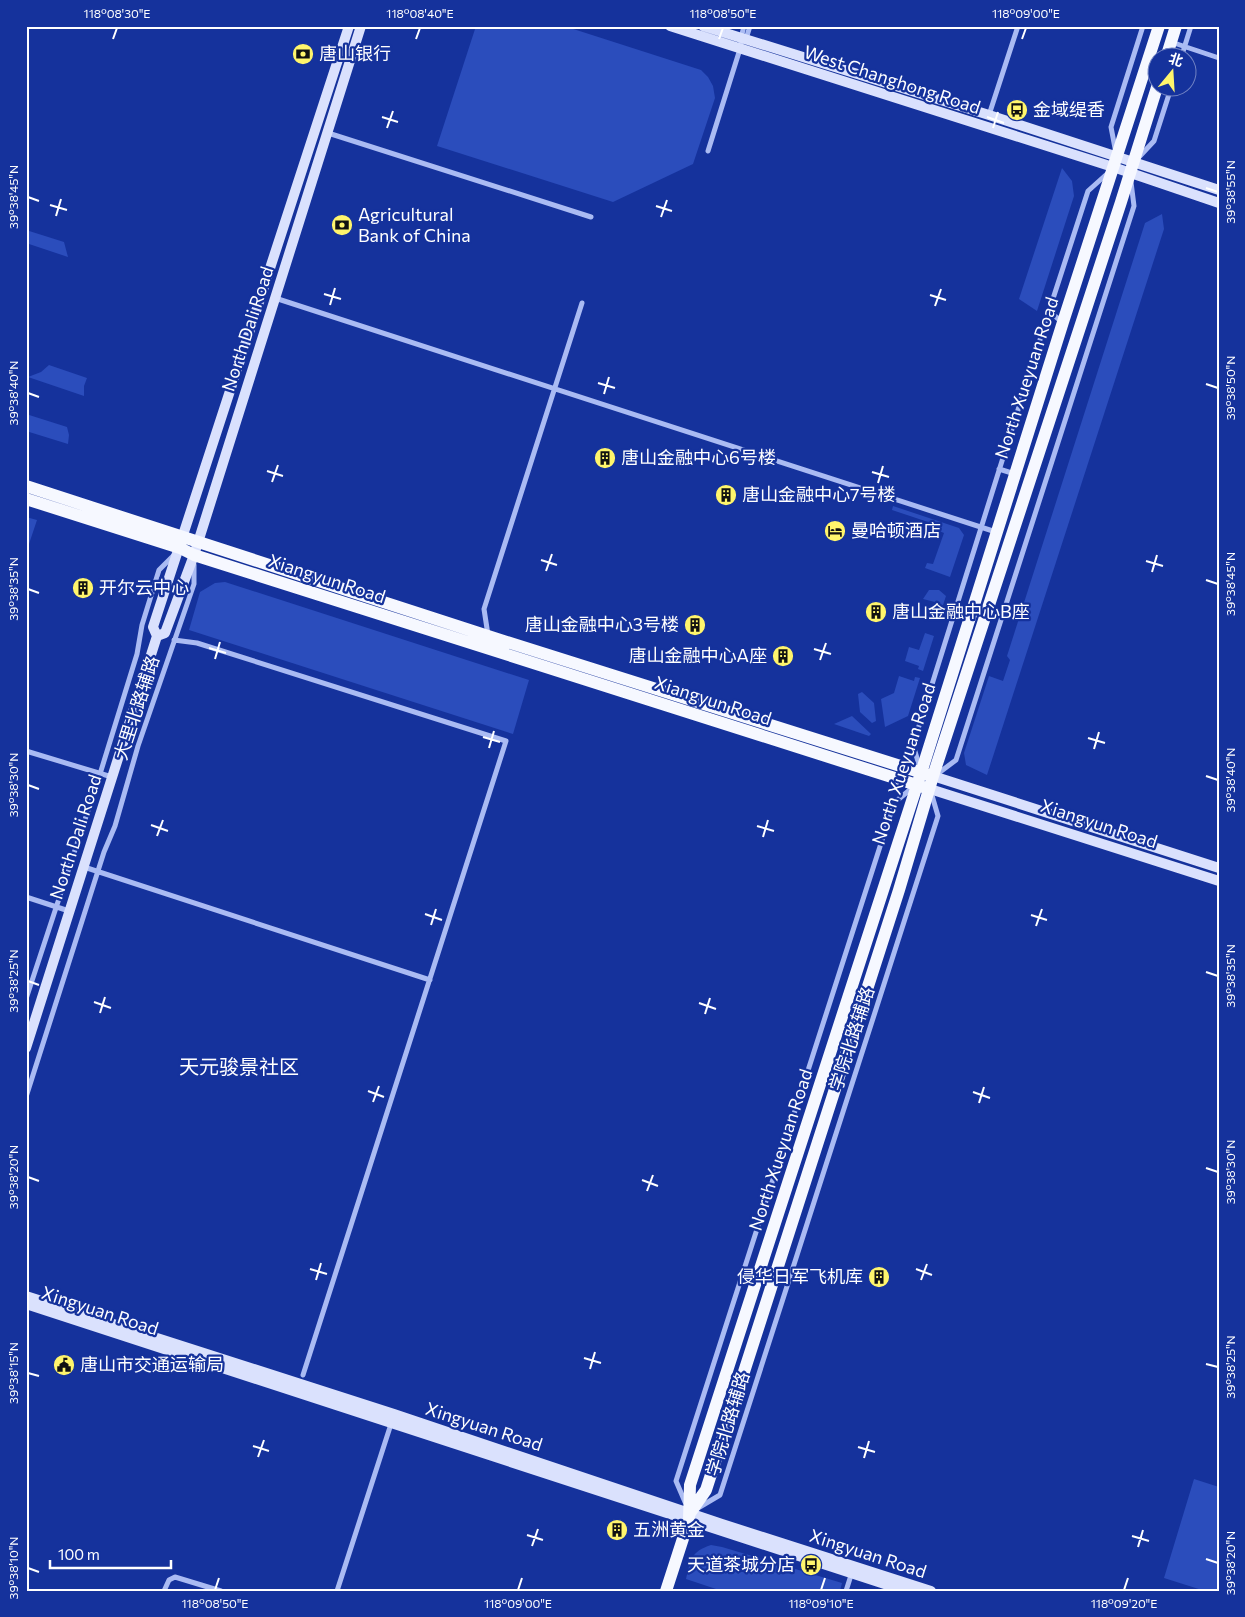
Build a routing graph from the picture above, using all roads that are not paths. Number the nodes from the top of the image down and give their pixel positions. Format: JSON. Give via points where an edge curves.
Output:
{"nodes":[{"id":1,"x":349,"y":26,"type":"edge"},
{"id":2,"x":362,"y":26,"type":"edge"},
{"id":3,"x":670,"y":26,"type":"edge"},
{"id":4,"x":703,"y":26,"type":"edge"},
{"id":5,"x":744,"y":26,"type":"edge"},
{"id":6,"x":750,"y":26,"type":"edge"},
{"id":7,"x":1018,"y":26,"type":"edge"},
{"id":8,"x":1143,"y":26,"type":"edge"},
{"id":9,"x":1159,"y":26,"type":"edge"},
{"id":10,"x":1176,"y":26,"type":"edge"},
{"id":11,"x":1191,"y":26,"type":"edge"},
{"id":12,"x":742,"y":42,"type":"junction"},
{"id":13,"x":1171,"y":42,"type":"junction"},
{"id":14,"x":1185,"y":46,"type":"junction"},
{"id":15,"x":1169,"y":48,"type":"edge"},
{"id":16,"x":1219,"y":58,"type":"edge"},
{"id":17,"x":1154,"y":98,"type":"edge"},
{"id":18,"x":1169,"y":98,"type":"edge"},
{"id":19,"x":989,"y":115,"type":"junction"},
{"id":20,"x":328,"y":133,"type":"junction"},
{"id":21,"x":708,"y":151,"type":"dead end"},
{"id":22,"x":1115,"y":162,"type":"junction"},
{"id":23,"x":1131,"y":168,"type":"junction"},
{"id":24,"x":1219,"y":190,"type":"edge"},
{"id":25,"x":1219,"y":203,"type":"edge"},
{"id":26,"x":591,"y":217,"type":"dead end"},
{"id":27,"x":275,"y":298,"type":"junction"},
{"id":28,"x":582,"y":303,"type":"dead end"},
{"id":29,"x":1049,"y":311,"type":"junction"},
{"id":30,"x":1063,"y":322,"type":"junction"},
{"id":31,"x":555,"y":389,"type":"junction"},
{"id":32,"x":999,"y":469,"type":"junction"},
{"id":33,"x":1015,"y":474,"type":"junction"},
{"id":34,"x":1031,"y":479,"type":"junction"},
{"id":35,"x":1045,"y":483,"type":"junction"},
{"id":36,"x":26,"y":486,"type":"edge"},
{"id":37,"x":26,"y":499,"type":"edge"},
{"id":38,"x":981,"y":527,"type":"junction"},
{"id":39,"x":996,"y":532,"type":"junction"},
{"id":40,"x":198,"y":541,"type":"junction"},
{"id":41,"x":182,"y":542,"type":"junction"},
{"id":42,"x":194,"y":555,"type":"junction"},
{"id":43,"x":157,"y":636,"type":"junction"},
{"id":44,"x":488,"y":636,"type":"junction"},
{"id":45,"x":174,"y":640,"type":"junction"},
{"id":46,"x":26,"y":750,"type":"edge"},
{"id":47,"x":100,"y":774,"type":"junction"},
{"id":48,"x":112,"y":778,"type":"junction"},
{"id":49,"x":924,"y":778,"type":"junction"},
{"id":50,"x":930,"y":789,"type":"junction"},
{"id":51,"x":84,"y":867,"type":"junction"},
{"id":52,"x":1219,"y":868,"type":"edge"},
{"id":53,"x":98,"y":872,"type":"junction"},
{"id":54,"x":1219,"y":881,"type":"edge"},
{"id":55,"x":899,"y":890,"type":"junction"},
{"id":56,"x":912,"y":894,"type":"junction"},
{"id":57,"x":26,"y":898,"type":"edge"},
{"id":58,"x":56,"y":906,"type":"junction"},
{"id":59,"x":70,"y":911,"type":"junction"},
{"id":60,"x":430,"y":980,"type":"junction"},
{"id":61,"x":26,"y":999,"type":"edge"},
{"id":62,"x":26,"y":1048,"type":"edge"},
{"id":63,"x":26,"y":1097,"type":"edge"},
{"id":64,"x":764,"y":1208,"type":"junction"},
{"id":65,"x":779,"y":1213,"type":"junction"},
{"id":66,"x":793,"y":1218,"type":"junction"},
{"id":67,"x":807,"y":1222,"type":"junction"},
{"id":68,"x":26,"y":1296,"type":"edge"},
{"id":69,"x":26,"y":1304,"type":"edge"},
{"id":70,"x":713,"y":1362,"type":"junction"},
{"id":71,"x":728,"y":1369,"type":"junction"},
{"id":72,"x":743,"y":1374,"type":"junction"},
{"id":73,"x":303,"y":1375,"type":"dead end"},
{"id":74,"x":756,"y":1379,"type":"junction"},
{"id":75,"x":392,"y":1419,"type":"junction"},
{"id":76,"x":689,"y":1517,"type":"junction"},
{"id":77,"x":853,"y":1570,"type":"junction"},
{"id":78,"x":164,"y":1591,"type":"edge"},
{"id":79,"x":221,"y":1591,"type":"edge"},
{"id":80,"x":337,"y":1591,"type":"edge"},
{"id":81,"x":666,"y":1591,"type":"edge"},
{"id":82,"x":846,"y":1591,"type":"edge"},
{"id":83,"x":906,"y":1591,"type":"edge"},
{"id":84,"x":931,"y":1591,"type":"edge"}],
"edges":[{"from":1,"to":41,"type":"main road","name":"North Dali Road"},
{"from":2,"to":20,"type":"main road","name":"North Dali Road"},
{"from":3,"to":12,"type":"main road","name":"West Changhong Road"},
{"from":4,"to":12,"type":"main road","name":"West Changhong Road"},
{"from":5,"to":12,"type":"street"},
{"from":6,"to":12,"type":"street"},
{"from":7,"to":19,"type":"street"},
{"from":8,"to":22,"type":"street","via":[[1111,127]]},
{"from":9,"to":22,"type":"main road","name":"North Xueyuan Road"},
{"from":10,"to":13,"type":"main road"},
{"from":11,"to":14,"type":"street"},
{"from":12,"to":19,"type":"main road","name":"West Changhong Road"},
{"from":12,"to":21,"type":"street"},
{"from":12,"to":22,"type":"main road","name":"West Changhong Road"},
{"from":13,"to":14,"type":"street"},
{"from":13,"to":15,"type":"main road"},
{"from":14,"to":16,"type":"street"},
{"from":17,"to":23,"type":"main road","name":"North Xueyuan Road"},
{"from":18,"to":23,"type":"street","via":[[1154,141]]},
{"from":19,"to":22,"type":"main road","name":"West Changhong Road"},
{"from":20,"to":26,"type":"street"},
{"from":20,"to":27,"type":"main road","name":"North Dali Road"},
{"from":22,"to":23,"type":"main road","name":"West Changhong Road"},
{"from":22,"to":29,"type":"street","via":[[1088,191]]},
{"from":22,"to":30,"type":"main road","name":"North Xueyuan Road"},
{"from":23,"to":24,"type":"main road","name":"West Changhong Road"},
{"from":23,"to":25,"type":"main road","name":"West Changhong Road"},
{"from":23,"to":34,"type":"main road","name":"North Xueyuan Road"},
{"from":23,"to":35,"type":"street","name":"学院北路辅路","via":[[1134,206]]},
{"from":27,"to":31,"type":"street"},
{"from":27,"to":40,"type":"main road","name":"North Dali Road"},
{"from":28,"to":31,"type":"street"},
{"from":29,"to":30,"type":"street"},
{"from":29,"to":32,"type":"street"},
{"from":30,"to":33,"type":"main road","name":"North Xueyuan Road"},
{"from":31,"to":38,"type":"street"},
{"from":31,"to":44,"type":"street","via":[[484,609]]},
{"from":32,"to":33,"type":"street"},
{"from":32,"to":38,"type":"street"},
{"from":33,"to":34,"type":"main road"},
{"from":33,"to":39,"type":"main road","name":"North Xueyuan Road"},
{"from":34,"to":35,"type":"street"},
{"from":34,"to":49,"type":"main road","name":"North Xueyuan Road"},
{"from":35,"to":49,"type":"street","name":"学院北路辅路","via":[[956,760]]},
{"from":36,"to":41,"type":"main road","name":"Xiangyun Road"},
{"from":37,"to":41,"type":"main road","name":"Xiangyun Road"},
{"from":38,"to":39,"type":"street"},
{"from":38,"to":49,"type":"street","via":[[913,745]]},
{"from":39,"to":49,"type":"main road","name":"North Xueyuan Road"},
{"from":40,"to":41,"type":"main road","name":"Xiangyun Road"},
{"from":40,"to":42,"type":"main road","name":"North Dali Road"},
{"from":40,"to":44,"type":"main road","name":"Xiangyun Road"},
{"from":41,"to":42,"type":"main road","name":"Xiangyun Road"},
{"from":41,"to":43,"type":"main road","name":"North Dali Road","via":[[153,627]]},
{"from":41,"to":47,"type":"street","name":"大里北路辅路","via":[[159,570]]},
{"from":42,"to":43,"type":"main road","name":"North Dali Road","via":[[165,633]]},
{"from":42,"to":45,"type":"street","name":"大里北路辅路","via":[[194,584]]},
{"from":42,"to":49,"type":"main road","name":"Xiangyun Road"},
{"from":43,"to":48,"type":"main road","name":"North Dali Road"},
{"from":44,"to":49,"type":"main road","name":"Xiangyun Road"},
{"from":45,"to":53,"type":"street","name":"大里北路辅路"},
{"from":45,"to":60,"type":"street","via":[[196,643],[506,741]]},
{"from":46,"to":47,"type":"street"},
{"from":47,"to":48,"type":"street"},
{"from":47,"to":58,"type":"street","name":"大里北路辅路"},
{"from":48,"to":51,"type":"main road","name":"North Dali Road"},
{"from":49,"to":50,"type":"main road","name":"North Xueyuan Road"},
{"from":49,"to":52,"type":"main road","name":"Xiangyun Road"},
{"from":49,"to":64,"type":"street","name":"学院北路辅路","via":[[894,803]]},
{"from":49,"to":65,"type":"main road","name":"North Xueyuan Road"},
{"from":50,"to":54,"type":"main road","name":"Xiangyun Road"},
{"from":50,"to":55,"type":"main road","name":"North Xueyuan Road"},
{"from":50,"to":56,"type":"street","name":"学院北路辅路","via":[[938,816]]},
{"from":51,"to":53,"type":"street"},
{"from":51,"to":59,"type":"main road","name":"North Dali Road"},
{"from":53,"to":60,"type":"street"},
{"from":53,"to":63,"type":"street","name":"大里北路辅路"},
{"from":55,"to":56,"type":"street"},
{"from":55,"to":66,"type":"main road","name":"North Xueyuan Road"},
{"from":56,"to":67,"type":"street","name":"学院北路辅路"},
{"from":57,"to":58,"type":"street"},
{"from":58,"to":59,"type":"street"},
{"from":58,"to":61,"type":"street","name":"大里北路辅路"},
{"from":59,"to":62,"type":"main road","name":"North Dali Road"},
{"from":60,"to":73,"type":"street"},
{"from":64,"to":65,"type":"street"},
{"from":64,"to":70,"type":"street","name":"学院北路辅路"},
{"from":65,"to":66,"type":"main road"},
{"from":65,"to":71,"type":"main road","name":"North Xueyuan Road"},
{"from":66,"to":67,"type":"street"},
{"from":66,"to":72,"type":"main road","name":"North Xueyuan Road"},
{"from":67,"to":74,"type":"street","name":"学院北路辅路"},
{"from":68,"to":75,"type":"main road","name":"Xingyuan Road"},
{"from":69,"to":75,"type":"main road","name":"Xingyuan Road"},
{"from":70,"to":71,"type":"street"},
{"from":70,"to":76,"type":"street","name":"学院北路辅路","via":[[676,1481]]},
{"from":71,"to":76,"type":"main road","name":"North Xueyuan Road","via":[[690,1485]]},
{"from":72,"to":74,"type":"street"},
{"from":72,"to":76,"type":"main road","name":"North Xueyuan Road","via":[[706,1490]]},
{"from":74,"to":76,"type":"street","name":"学院北路辅路","via":[[720,1495]]},
{"from":75,"to":76,"type":"main road","name":"Xingyuan Road"},
{"from":75,"to":80,"type":"street"},
{"from":76,"to":77,"type":"main road","name":"Xingyuan Road"},
{"from":76,"to":81,"type":"main road","name":"North Xueyuan Road"},
{"from":77,"to":82,"type":"street"},
{"from":77,"to":83,"type":"main road","name":"Xingyuan Road"},
{"from":77,"to":84,"type":"main road","name":"Xingyuan Road"},
{"from":78,"to":79,"type":"street","via":[[169,1580],[176,1577]]}]}
